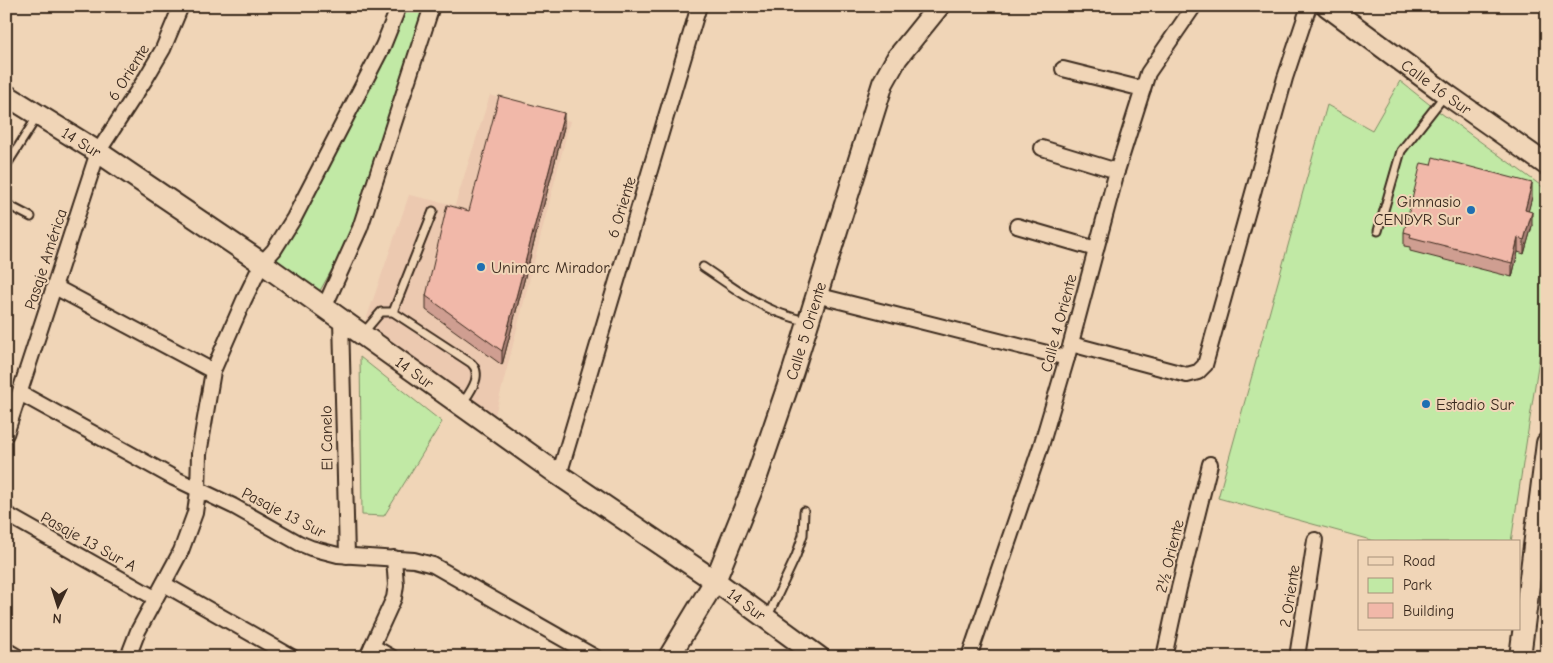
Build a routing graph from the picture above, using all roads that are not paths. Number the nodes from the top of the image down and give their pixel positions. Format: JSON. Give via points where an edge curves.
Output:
{"nodes":[{"id":1,"x":180,"y":6,"type":"edge"},
{"id":2,"x":399,"y":6,"type":"edge"},
{"id":3,"x":432,"y":6,"type":"edge"},
{"id":4,"x":699,"y":6,"type":"edge"},
{"id":5,"x":938,"y":6,"type":"edge"},
{"id":6,"x":1194,"y":6,"type":"edge"},
{"id":7,"x":1310,"y":6,"type":"edge"},
{"id":8,"x":1327,"y":6,"type":"edge"},
{"id":9,"x":1063,"y":69,"type":"dead end"},
{"id":10,"x":1143,"y":89,"type":"junction"},
{"id":11,"x":1446,"y":94,"type":"junction"},
{"id":12,"x":6,"y":95,"type":"edge"},
{"id":13,"x":39,"y":115,"type":"junction"},
{"id":14,"x":1042,"y":148,"type":"dead end"},
{"id":15,"x":98,"y":152,"type":"junction"},
{"id":16,"x":1547,"y":165,"type":"edge"},
{"id":17,"x":6,"y":166,"type":"edge"},
{"id":18,"x":1117,"y":171,"type":"junction"},
{"id":19,"x":6,"y":204,"type":"edge"},
{"id":20,"x":433,"y":211,"type":"dead end"},
{"id":21,"x":31,"y":217,"type":"dead end"},
{"id":22,"x":1017,"y":226,"type":"dead end"},
{"id":23,"x":1378,"y":231,"type":"dead end"},
{"id":24,"x":1096,"y":250,"type":"junction"},
{"id":25,"x":262,"y":264,"type":"junction"},
{"id":26,"x":703,"y":267,"type":"dead end"},
{"id":27,"x":54,"y":287,"type":"junction"},
{"id":28,"x":816,"y":295,"type":"junction"},
{"id":29,"x":324,"y":308,"type":"junction"},
{"id":30,"x":393,"y":312,"type":"junction"},
{"id":31,"x":341,"y":320,"type":"junction"},
{"id":32,"x":808,"y":322,"type":"junction"},
{"id":33,"x":362,"y":335,"type":"junction"},
{"id":34,"x":1071,"y":344,"type":"junction"},
{"id":35,"x":1067,"y":358,"type":"junction"},
{"id":36,"x":213,"y":371,"type":"junction"},
{"id":37,"x":20,"y":393,"type":"junction"},
{"id":38,"x":461,"y":406,"type":"junction"},
{"id":39,"x":6,"y":434,"type":"edge"},
{"id":40,"x":1547,"y":443,"type":"edge"},
{"id":41,"x":1210,"y":464,"type":"dead end"},
{"id":42,"x":559,"y":475,"type":"junction"},
{"id":43,"x":198,"y":491,"type":"junction"},
{"id":44,"x":804,"y":512,"type":"dead end"},
{"id":45,"x":6,"y":514,"type":"edge"},
{"id":46,"x":1315,"y":540,"type":"dead end"},
{"id":47,"x":346,"y":556,"type":"junction"},
{"id":48,"x":394,"y":558,"type":"junction"},
{"id":49,"x":715,"y":581,"type":"junction"},
{"id":50,"x":164,"y":584,"type":"junction"},
{"id":51,"x":155,"y":598,"type":"junction"},
{"id":52,"x":767,"y":619,"type":"junction"},
{"id":53,"x":6,"y":650,"type":"edge"},
{"id":54,"x":370,"y":651,"type":"edge"},
{"id":55,"x":18,"y":657,"type":"edge"},
{"id":56,"x":128,"y":657,"type":"edge"},
{"id":57,"x":292,"y":657,"type":"edge"},
{"id":58,"x":391,"y":657,"type":"edge"},
{"id":59,"x":595,"y":657,"type":"edge"},
{"id":60,"x":669,"y":657,"type":"edge"},
{"id":61,"x":819,"y":657,"type":"edge"},
{"id":62,"x":968,"y":657,"type":"edge"},
{"id":63,"x":1164,"y":657,"type":"edge"},
{"id":64,"x":1297,"y":657,"type":"edge"},
{"id":65,"x":1520,"y":657,"type":"edge"}],
"edges":[{"from":1,"to":15,"type":"street","name":"6 Oriente","via":[[163,49]]},
{"from":2,"to":25,"type":"street","via":[[383,46],[294,218]]},
{"from":3,"to":29,"type":"street","via":[[360,228]]},
{"from":4,"to":42,"type":"street","name":"6 Oriente"},
{"from":5,"to":28,"type":"main road","name":"Calle 5 Oriente","via":[[897,58],[883,83]]},
{"from":6,"to":10,"type":"street","name":"Calle 4 Oriente","via":[[1148,74]]},
{"from":7,"to":34,"type":"street","via":[[1285,78],[1205,365],[1198,372],[1187,375]]},
{"from":8,"to":11,"type":"main road","name":"Calle 16 Sur"},
{"from":9,"to":10,"type":"street"},
{"from":10,"to":18,"type":"street","name":"Calle 4 Oriente"},
{"from":11,"to":16,"type":"main road","name":"Calle 16 Sur"},
{"from":11,"to":23,"type":"lane","via":[[1401,151]]},
{"from":12,"to":13,"type":"main road","name":"14 Sur"},
{"from":13,"to":15,"type":"main road","name":"14 Sur"},
{"from":13,"to":17,"type":"lane"},
{"from":14,"to":18,"type":"street"},
{"from":15,"to":25,"type":"main road","name":"14 Sur"},
{"from":15,"to":27,"type":"street","name":"Pasaje América"},
{"from":18,"to":24,"type":"street","name":"Calle 4 Oriente"},
{"from":19,"to":21,"type":"lane"},
{"from":20,"to":30,"type":"lane"},
{"from":22,"to":24,"type":"street"},
{"from":24,"to":34,"type":"street","name":"Calle 4 Oriente"},
{"from":25,"to":29,"type":"main road","name":"14 Sur"},
{"from":25,"to":36,"type":"street"},
{"from":26,"to":32,"type":"lane","via":[[760,304]]},
{"from":27,"to":36,"type":"street"},
{"from":27,"to":37,"type":"street","name":"Pasaje América"},
{"from":28,"to":32,"type":"main road","name":"Calle 5 Oriente"},
{"from":28,"to":35,"type":"street"},
{"from":29,"to":31,"type":"main road","name":"14 Sur"},
{"from":30,"to":33,"type":"lane","via":[[381,312]]},
{"from":30,"to":38,"type":"lane","via":[[475,367],[476,380]]},
{"from":31,"to":33,"type":"main road","name":"14 Sur"},
{"from":31,"to":47,"type":"street","name":"El Canelo"},
{"from":32,"to":49,"type":"main road","name":"Calle 5 Oriente","via":[[755,482]]},
{"from":33,"to":38,"type":"main road","name":"14 Sur"},
{"from":34,"to":35,"type":"street","name":"Calle 4 Oriente"},
{"from":35,"to":62,"type":"street","name":"Calle 4 Oriente","via":[[1041,446]]},
{"from":36,"to":43,"type":"street","via":[[199,454]]},
{"from":37,"to":39,"type":"street","name":"Pasaje América"},
{"from":37,"to":43,"type":"street","name":"Pasaje 13 Sur"},
{"from":38,"to":42,"type":"main road","name":"14 Sur"},
{"from":40,"to":65,"type":"main road"},
{"from":41,"to":63,"type":"street","name":"2½ Oriente"},
{"from":42,"to":49,"type":"main road","name":"14 Sur"},
{"from":43,"to":47,"type":"street","name":"Pasaje 13 Sur","via":[[299,542]]},
{"from":43,"to":50,"type":"street","via":[[187,538]]},
{"from":44,"to":52,"type":"lane","via":[[803,535],[796,556]]},
{"from":45,"to":51,"type":"street","name":"Pasaje 13 Sur A"},
{"from":46,"to":64,"type":"street","name":"2 Oriente"},
{"from":47,"to":48,"type":"street","name":"Pasaje 13 Sur"},
{"from":48,"to":54,"type":"street","via":[[394,598]]},
{"from":48,"to":59,"type":"street","name":"Pasaje 13 Sur","via":[[443,569]]},
{"from":49,"to":52,"type":"main road","name":"14 Sur"},
{"from":49,"to":60,"type":"main road","name":"Calle 5 Oriente"},
{"from":50,"to":51,"type":"street"},
{"from":50,"to":57,"type":"street"},
{"from":51,"to":56,"type":"street"},
{"from":52,"to":61,"type":"main road","name":"14 Sur"},
{"from":53,"to":55,"type":"street"},
{"from":54,"to":58,"type":"street"}]}
